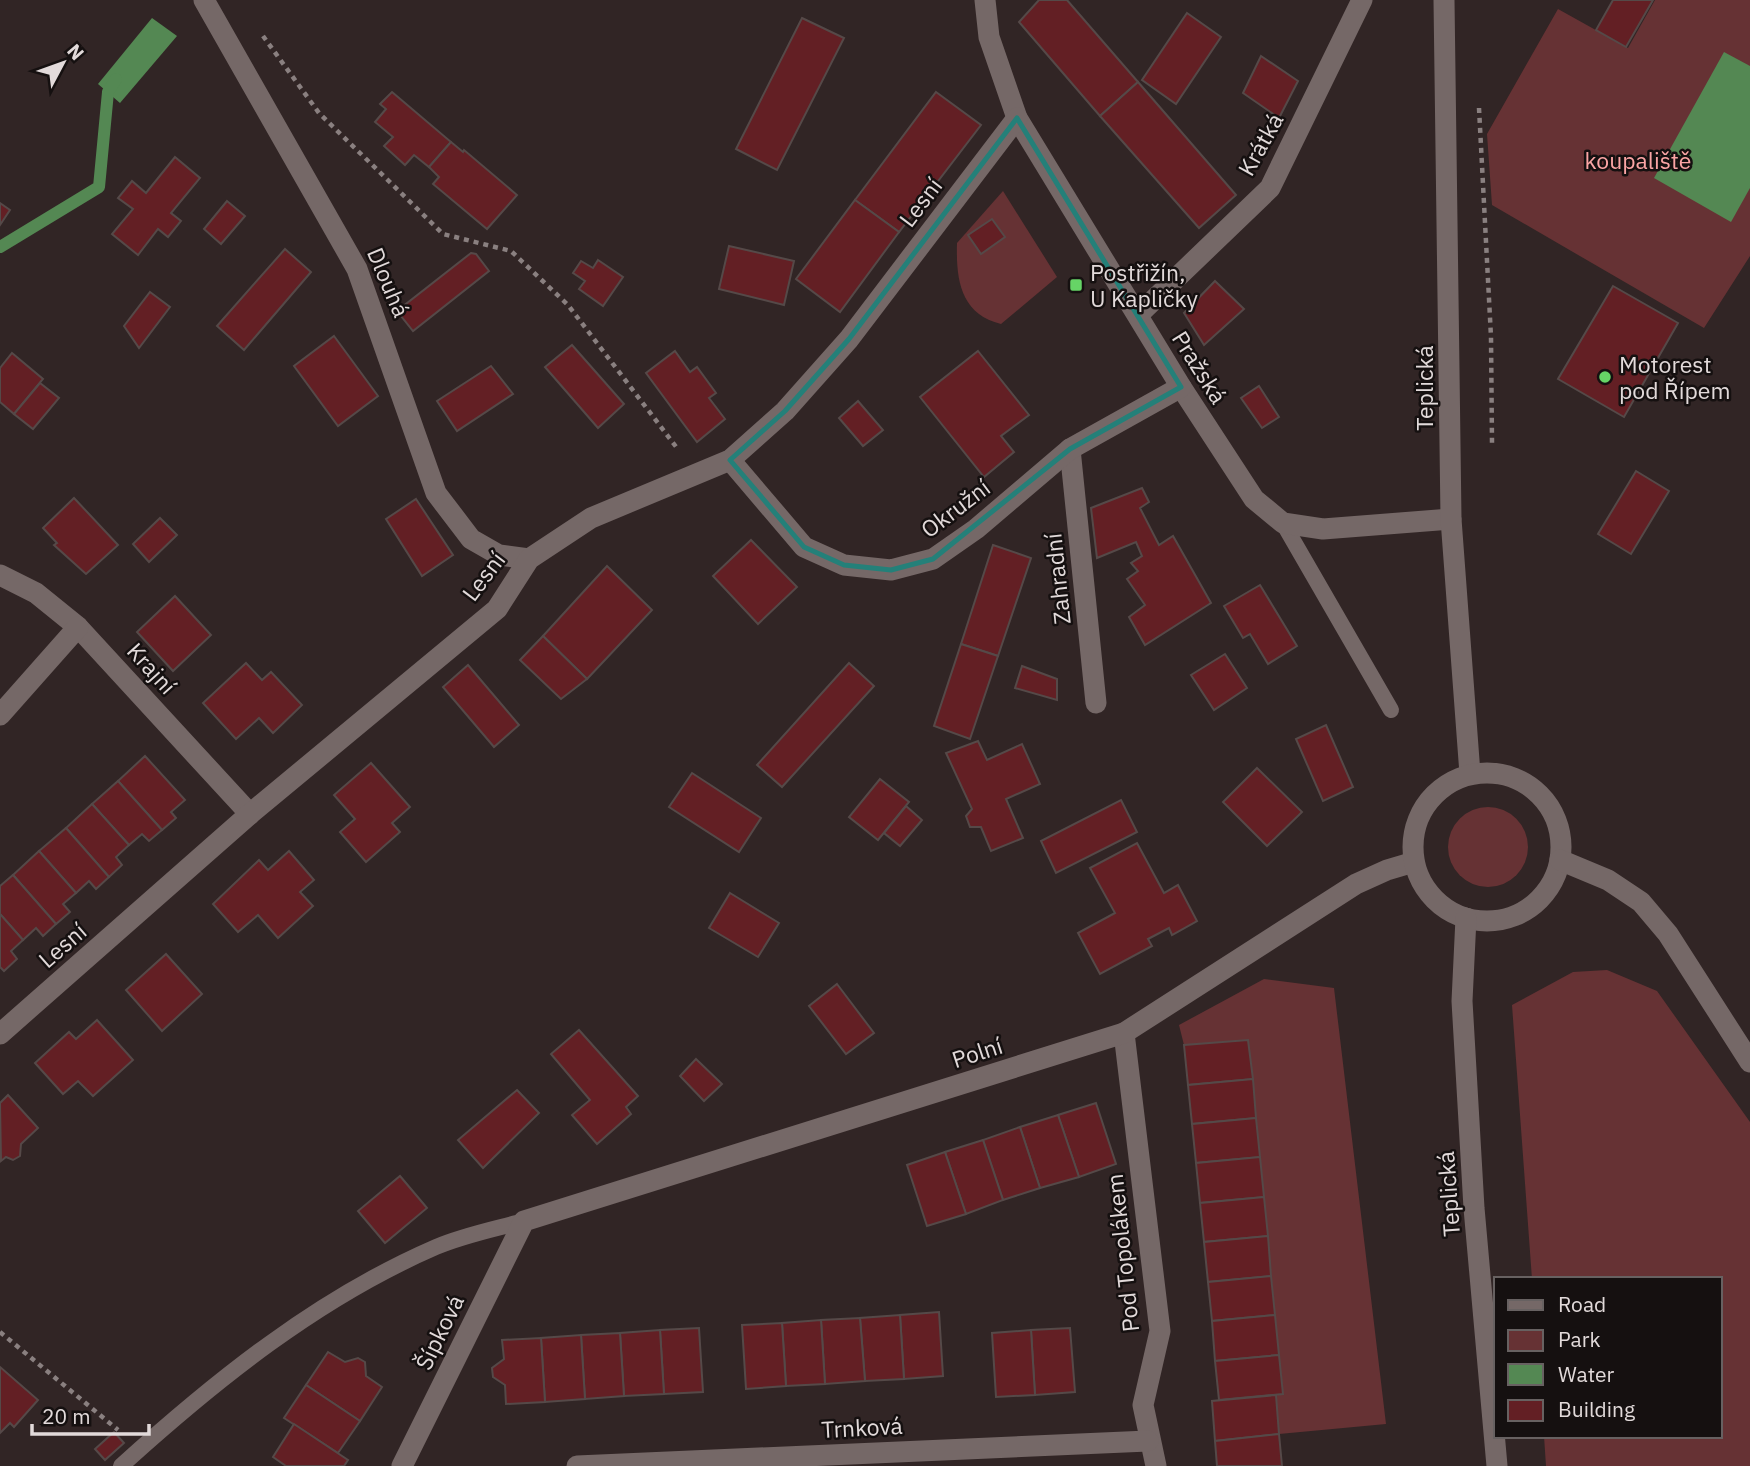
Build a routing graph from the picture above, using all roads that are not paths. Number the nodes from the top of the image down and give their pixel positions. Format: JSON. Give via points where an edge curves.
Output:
{"nodes":[{"id":1,"x":204,"y":0,"type":"edge"},
{"id":2,"x":985,"y":0,"type":"edge"},
{"id":3,"x":1362,"y":0,"type":"edge"},
{"id":4,"x":1444,"y":0,"type":"edge"},
{"id":5,"x":1017,"y":118,"type":"junction"},
{"id":6,"x":1138,"y":315,"type":"junction"},
{"id":7,"x":1181,"y":387,"type":"junction"},
{"id":8,"x":1070,"y":449,"type":"junction"},
{"id":9,"x":730,"y":460,"type":"junction"},
{"id":10,"x":1451,"y":519,"type":"junction"},
{"id":11,"x":1283,"y":523,"type":"junction"},
{"id":12,"x":529,"y":559,"type":"junction"},
{"id":13,"x":0,"y":575,"type":"edge"},
{"id":14,"x":78,"y":626,"type":"junction"},
{"id":15,"x":1096,"y":703,"type":"dead end"},
{"id":16,"x":1391,"y":710,"type":"dead end"},
{"id":17,"x":0,"y":715,"type":"edge"},
{"id":18,"x":1470,"y":774,"type":"junction"},
{"id":19,"x":250,"y":814,"type":"junction"},
{"id":20,"x":1560,"y":860,"type":"junction"},
{"id":21,"x":1414,"y":862,"type":"junction"},
{"id":22,"x":1466,"y":918,"type":"junction"},
{"id":23,"x":1124,"y":1033,"type":"junction"},
{"id":24,"x":0,"y":1034,"type":"edge"},
{"id":25,"x":1750,"y":1062,"type":"edge"},
{"id":26,"x":524,"y":1221,"type":"junction"},
{"id":27,"x":1494,"y":1432,"type":"edge"},
{"id":28,"x":1495,"y":1438,"type":"edge"},
{"id":29,"x":1148,"y":1441,"type":"junction"},
{"id":30,"x":121,"y":1466,"type":"edge"},
{"id":31,"x":402,"y":1466,"type":"edge"},
{"id":32,"x":578,"y":1466,"type":"edge"},
{"id":33,"x":1156,"y":1466,"type":"edge"},
{"id":34,"x":1497,"y":1466,"type":"edge"}],
"edges":[{"from":1,"to":12,"type":"street","name":"Dlouhá","via":[[358,269],[436,493],[471,539],[499,555]]},
{"from":2,"to":5,"type":"street","name":"Pražská","via":[[989,37]]},
{"from":3,"to":6,"type":"street","name":"Krátká","via":[[1270,188]]},
{"from":4,"to":10,"type":"street","name":"Teplická"},
{"from":5,"to":6,"type":"street","name":"Pražská"},
{"from":5,"to":9,"type":"street","name":"Lesní","via":[[849,339],[785,411]]},
{"from":6,"to":7,"type":"street","name":"Pražská"},
{"from":7,"to":8,"type":"street","name":"Okružní"},
{"from":7,"to":11,"type":"street","name":"Pražská","via":[[1254,499]]},
{"from":8,"to":9,"type":"street","name":"Okružní","via":[[976,529],[933,559],[891,570],[844,565],[804,547]]},
{"from":8,"to":15,"type":"street","name":"Zahradní"},
{"from":9,"to":12,"type":"street","name":"Lesní","via":[[592,518]]},
{"from":10,"to":11,"type":"street","via":[[1323,529]]},
{"from":10,"to":18,"type":"street","name":"Teplická"},
{"from":11,"to":16,"type":"lane"},
{"from":12,"to":19,"type":"street","name":"Lesní","via":[[496,609]]},
{"from":13,"to":14,"type":"street","name":"Krajní","via":[[36,593]]},
{"from":14,"to":17,"type":"street"},
{"from":14,"to":19,"type":"street","name":"Krajní"},
{"from":18,"to":20,"type":"street","via":[[1504,775],[1531,787],[1555,818]]},
{"from":18,"to":21,"type":"street","via":[[1442,788],[1423,809],[1414,833]]},
{"from":19,"to":24,"type":"street","name":"Lesní"},
{"from":20,"to":22,"type":"street","via":[[1550,886],[1531,907],[1506,919]]},
{"from":20,"to":25,"type":"street","via":[[1608,880],[1641,902],[1668,934]]},
{"from":21,"to":22,"type":"street","via":[[1437,901]]},
{"from":21,"to":23,"type":"street","name":"Polní","via":[[1356,884]]},
{"from":22,"to":27,"type":"street","name":"Teplická","via":[[1462,1002]]},
{"from":23,"to":26,"type":"street","name":"Polní"},
{"from":23,"to":29,"type":"street","name":"Pod Topolákem","via":[[1160,1331],[1143,1405]]},
{"from":26,"to":30,"type":"lane","via":[[438,1247],[323,1307],[227,1376]]},
{"from":26,"to":31,"type":"street","name":"Šípková"},
{"from":28,"to":34,"type":"street","name":"Teplická"},
{"from":29,"to":32,"type":"street","name":"Trnková"},
{"from":29,"to":33,"type":"street","name":"Pod Topolákem"}]}
